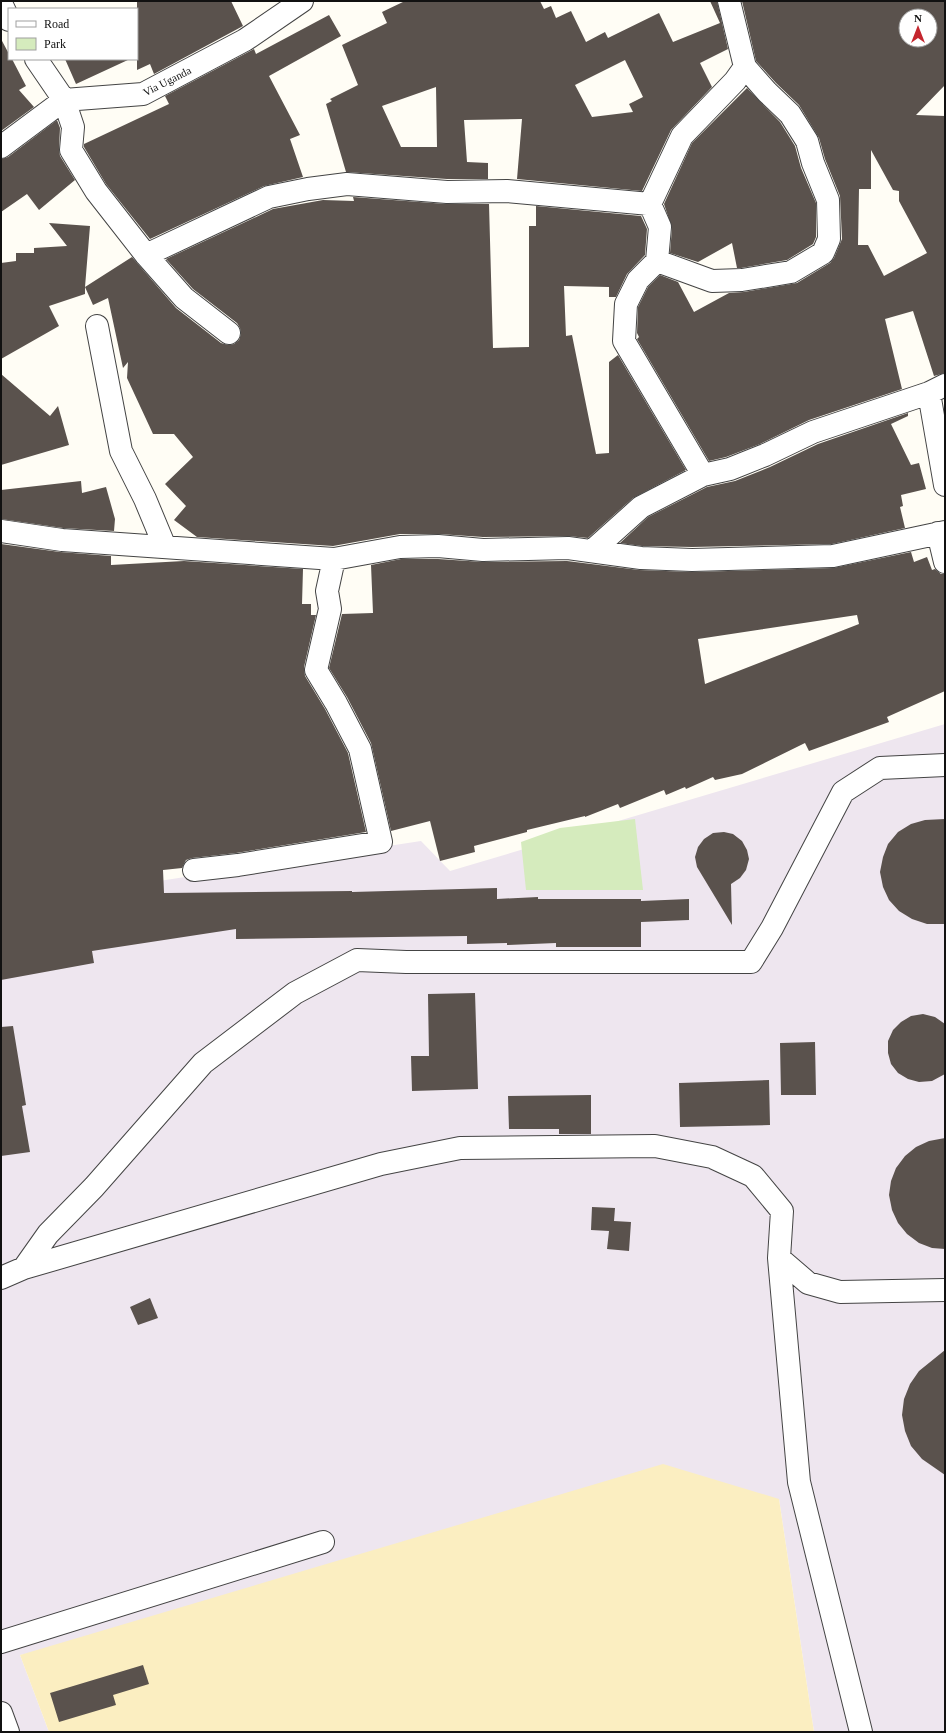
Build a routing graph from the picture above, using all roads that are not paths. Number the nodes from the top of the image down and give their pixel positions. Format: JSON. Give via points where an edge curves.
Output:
{"nodes":[{"id":1,"x":302,"y":1,"type":"edge"},
{"id":2,"x":729,"y":1,"type":"edge"},
{"id":3,"x":1,"y":3,"type":"edge"},
{"id":4,"x":8,"y":18,"type":"edge"},
{"id":5,"x":37,"y":60,"type":"edge"},
{"id":6,"x":745,"y":67,"type":"junction"},
{"id":7,"x":64,"y":100,"type":"junction"},
{"id":8,"x":1,"y":147,"type":"edge"},
{"id":9,"x":650,"y":204,"type":"junction"},
{"id":10,"x":146,"y":255,"type":"junction"},
{"id":11,"x":657,"y":260,"type":"junction"},
{"id":12,"x":97,"y":326,"type":"dead end"},
{"id":13,"x":229,"y":333,"type":"dead end"},
{"id":14,"x":937,"y":389,"type":"edge"},
{"id":15,"x":703,"y":475,"type":"junction"},
{"id":16,"x":945,"y":485,"type":"edge"},
{"id":17,"x":1,"y":530,"type":"edge"},
{"id":18,"x":942,"y":533,"type":"edge"},
{"id":19,"x":165,"y":547,"type":"junction"},
{"id":20,"x":592,"y":551,"type":"junction"},
{"id":21,"x":334,"y":559,"type":"junction"},
{"id":22,"x":945,"y":562,"type":"edge"},
{"id":23,"x":945,"y":765,"type":"edge"},
{"id":24,"x":194,"y":870,"type":"dead end"},
{"id":25,"x":779,"y":1258,"type":"junction"},
{"id":26,"x":24,"y":1268,"type":"junction"},
{"id":27,"x":1,"y":1278,"type":"edge"},
{"id":28,"x":945,"y":1290,"type":"edge"},
{"id":29,"x":323,"y":1542,"type":"dead end"},
{"id":30,"x":1,"y":1642,"type":"edge"},
{"id":31,"x":1,"y":1713,"type":"edge"},
{"id":32,"x":8,"y":1732,"type":"edge"},
{"id":33,"x":861,"y":1732,"type":"edge"}],
"edges":[{"from":1,"to":7,"type":"street","name":"Via Uganda","via":[[245,40],[143,94]]},
{"from":2,"to":6,"type":"street"},
{"from":3,"to":4,"type":"street"},
{"from":5,"to":7,"type":"street"},
{"from":6,"to":9,"type":"street","via":[[735,81],[682,136]]},
{"from":6,"to":11,"type":"street","via":[[790,114],[807,141],[828,200],[829,239],[823,253],[791,272],[720,281],[712,281]]},
{"from":7,"to":8,"type":"street"},
{"from":7,"to":10,"type":"street","via":[[73,127],[71,150],[96,192]]},
{"from":9,"to":10,"type":"street","via":[[507,192],[446,192],[347,184],[269,197]]},
{"from":9,"to":11,"type":"street","via":[[660,227]]},
{"from":10,"to":13,"type":"street","via":[[184,298]]},
{"from":11,"to":15,"type":"street","via":[[638,280],[626,304],[624,341]]},
{"from":12,"to":19,"type":"street","via":[[121,451]]},
{"from":14,"to":15,"type":"street","via":[[813,432],[730,470]]},
{"from":14,"to":16,"type":"street"},
{"from":15,"to":20,"type":"street","via":[[642,507]]},
{"from":17,"to":19,"type":"street","via":[[62,540]]},
{"from":18,"to":20,"type":"street","via":[[833,556],[692,560],[641,558]]},
{"from":18,"to":22,"type":"street"},
{"from":19,"to":21,"type":"street"},
{"from":20,"to":21,"type":"street","via":[[568,548],[483,550],[438,546],[400,548]]},
{"from":21,"to":24,"type":"street","via":[[327,591],[330,609],[316,670],[360,749],[381,842]]},
{"from":23,"to":26,"type":"street","via":[[880,768],[843,792],[772,928],[751,962],[357,960],[295,993],[203,1062],[94,1187],[48,1234]]},
{"from":25,"to":26,"type":"street","via":[[782,1211],[753,1176],[712,1157],[655,1146],[460,1148],[381,1164]]},
{"from":25,"to":28,"type":"street","via":[[808,1283],[840,1292]]},
{"from":25,"to":33,"type":"street","via":[[799,1482]]},
{"from":26,"to":27,"type":"street"},
{"from":29,"to":30,"type":"street"},
{"from":31,"to":32,"type":"street"}]}
